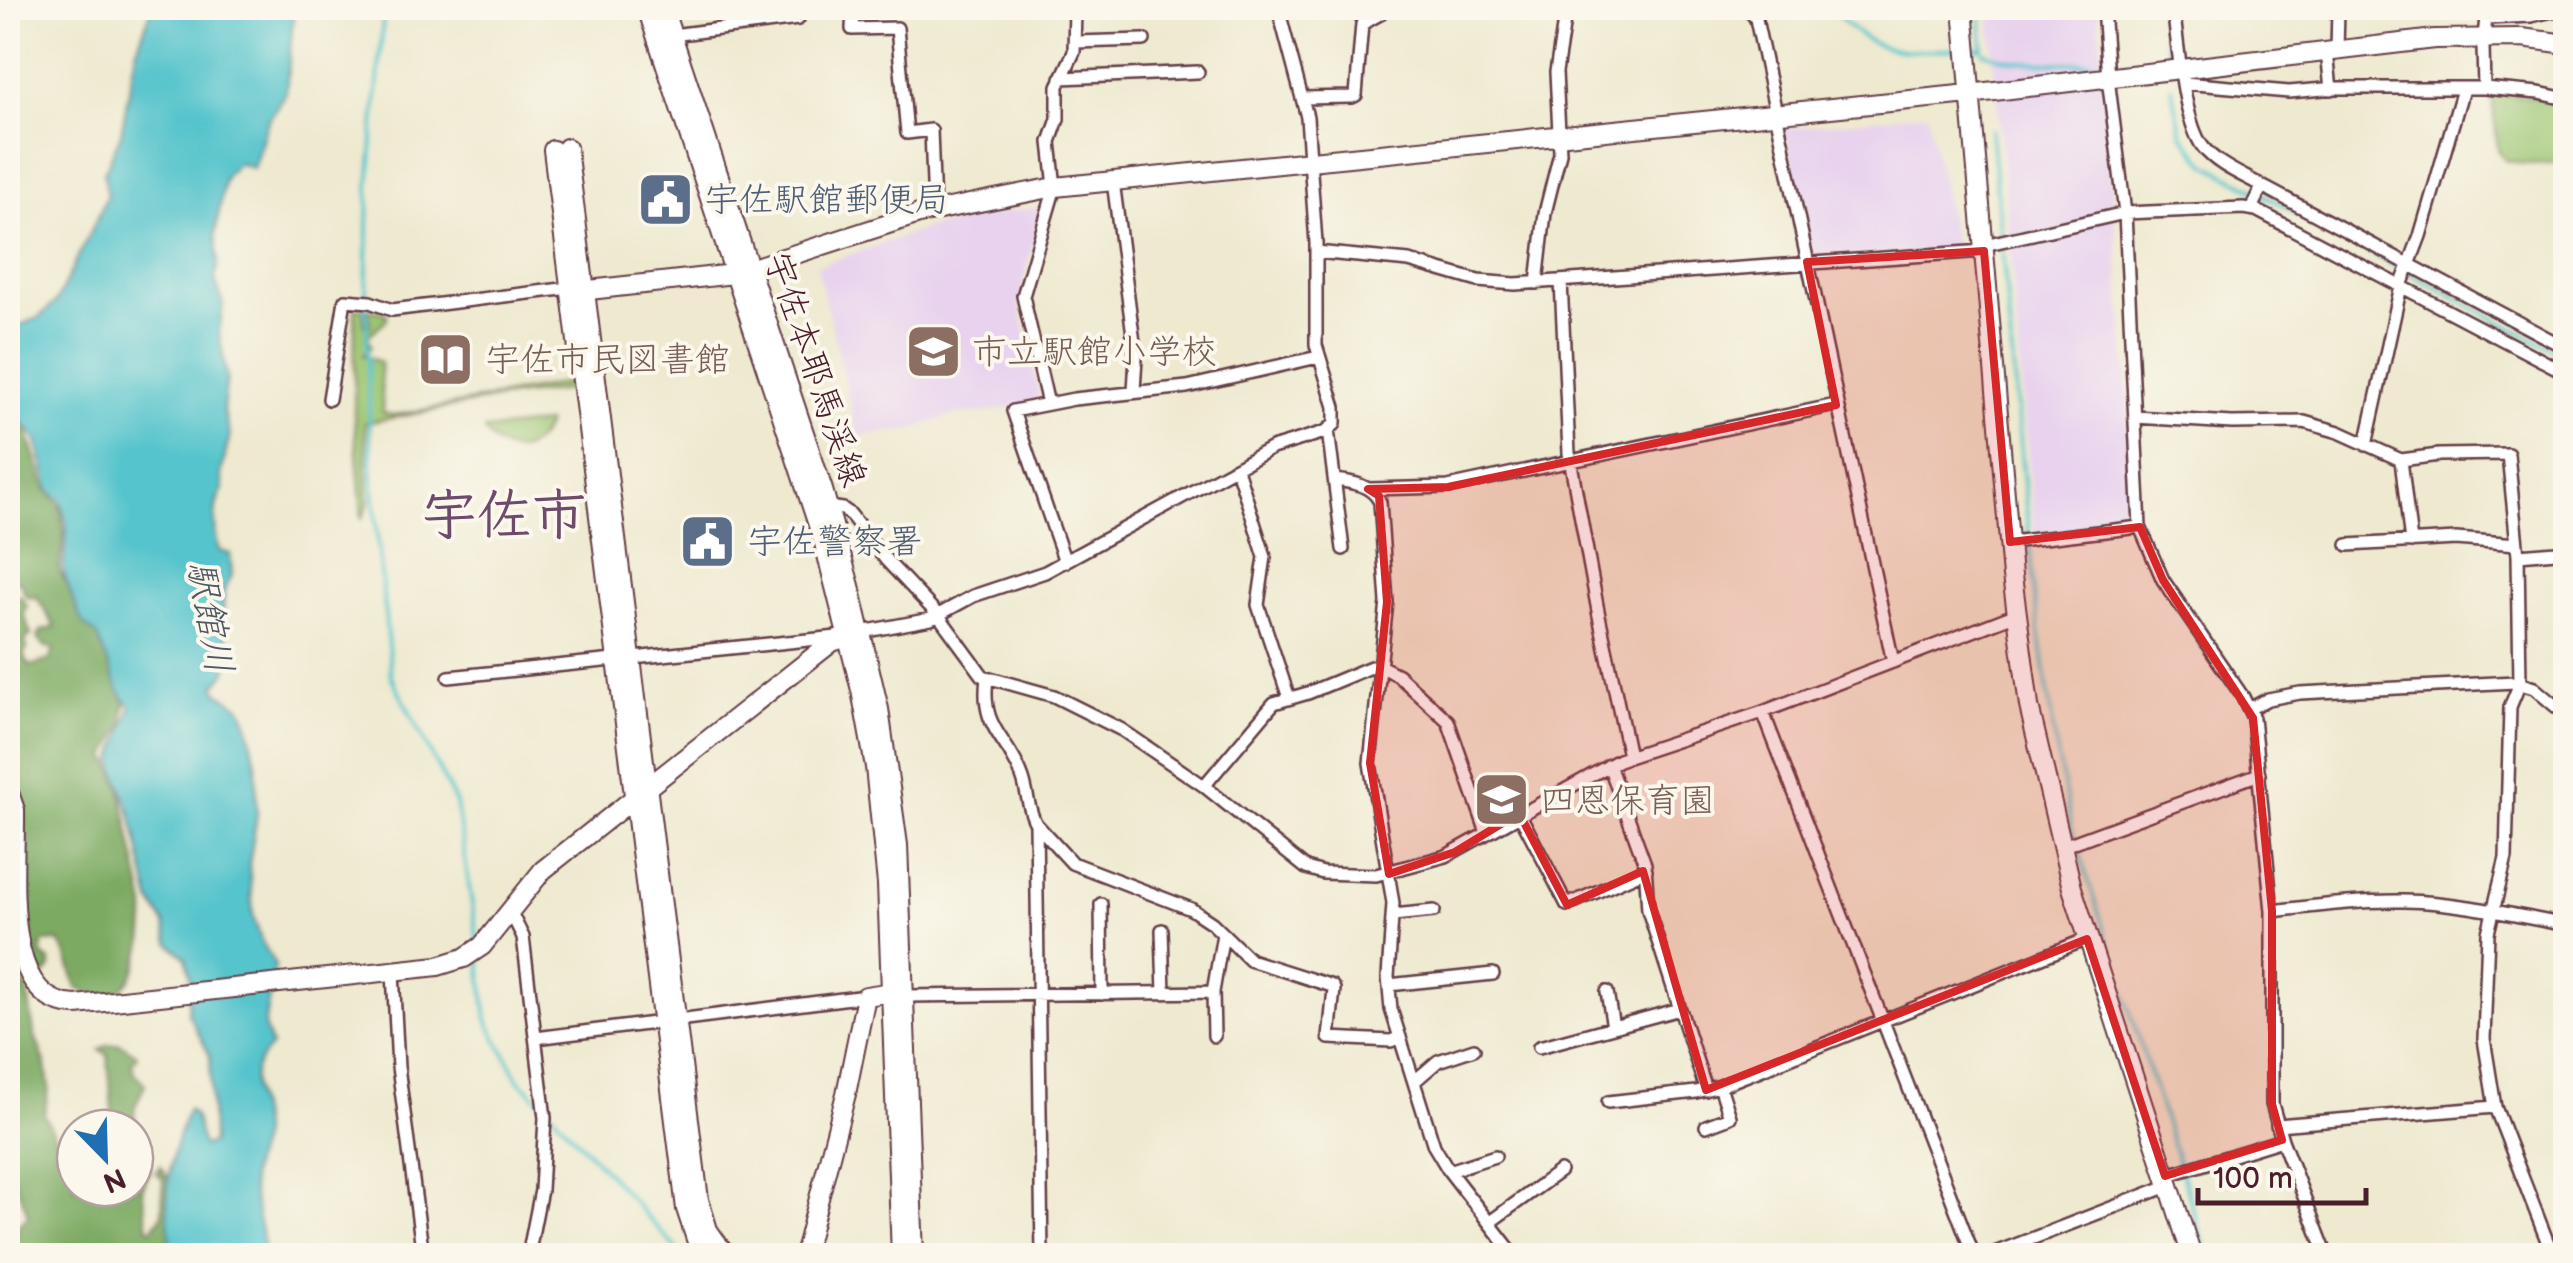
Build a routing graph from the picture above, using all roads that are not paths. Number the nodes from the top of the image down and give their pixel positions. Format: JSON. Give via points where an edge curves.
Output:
{"nodes":[{"id":1,"x":646,"y":8,"type":"edge"},
{"id":2,"x":663,"y":8,"type":"edge"},
{"id":3,"x":853,"y":8,"type":"edge"},
{"id":4,"x":1074,"y":8,"type":"edge"},
{"id":5,"x":1278,"y":8,"type":"edge"},
{"id":6,"x":1384,"y":8,"type":"edge"},
{"id":7,"x":1566,"y":8,"type":"edge"},
{"id":8,"x":1738,"y":8,"type":"edge"},
{"id":9,"x":2103,"y":8,"type":"edge"},
{"id":10,"x":2173,"y":8,"type":"edge"},
{"id":11,"x":2338,"y":8,"type":"edge"},
{"id":12,"x":2564,"y":8,"type":"edge"},
{"id":13,"x":1960,"y":9,"type":"edge"},
{"id":14,"x":798,"y":19,"type":"dead end"},
{"id":15,"x":2486,"y":21,"type":"edge"},
{"id":16,"x":672,"y":35,"type":"junction"},
{"id":17,"x":1144,"y":40,"type":"dead end"},
{"id":18,"x":1075,"y":42,"type":"junction"},
{"id":19,"x":2566,"y":44,"type":"edge"},
{"id":20,"x":2332,"y":51,"type":"junction"},
{"id":21,"x":1198,"y":72,"type":"dead end"},
{"id":22,"x":2183,"y":76,"type":"junction"},
{"id":23,"x":1062,"y":78,"type":"junction"},
{"id":24,"x":2108,"y":78,"type":"junction"},
{"id":25,"x":2331,"y":88,"type":"junction"},
{"id":26,"x":2484,"y":88,"type":"junction"},
{"id":27,"x":2463,"y":89,"type":"junction"},
{"id":28,"x":1969,"y":94,"type":"junction"},
{"id":29,"x":1303,"y":98,"type":"junction"},
{"id":30,"x":2566,"y":100,"type":"edge"},
{"id":31,"x":1774,"y":114,"type":"junction"},
{"id":32,"x":1558,"y":136,"type":"junction"},
{"id":33,"x":560,"y":149,"type":"dead end"},
{"id":34,"x":1309,"y":162,"type":"junction"},
{"id":35,"x":1113,"y":181,"type":"junction"},
{"id":36,"x":1055,"y":187,"type":"junction"},
{"id":37,"x":2262,"y":188,"type":"junction"},
{"id":38,"x":2252,"y":207,"type":"junction"},
{"id":39,"x":934,"y":210,"type":"junction"},
{"id":40,"x":2125,"y":213,"type":"junction"},
{"id":41,"x":1984,"y":248,"type":"junction"},
{"id":42,"x":1316,"y":252,"type":"junction"},
{"id":43,"x":1808,"y":262,"type":"junction"},
{"id":44,"x":741,"y":272,"type":"junction"},
{"id":45,"x":2406,"y":275,"type":"junction"},
{"id":46,"x":1561,"y":282,"type":"junction"},
{"id":47,"x":1537,"y":283,"type":"junction"},
{"id":48,"x":575,"y":290,"type":"junction"},
{"id":49,"x":2566,"y":348,"type":"edge"},
{"id":50,"x":1318,"y":357,"type":"junction"},
{"id":51,"x":2566,"y":373,"type":"edge"},
{"id":52,"x":1134,"y":391,"type":"junction"},
{"id":53,"x":329,"y":398,"type":"dead end"},
{"id":54,"x":1048,"y":404,"type":"junction"},
{"id":55,"x":1836,"y":405,"type":"junction"},
{"id":56,"x":2135,"y":417,"type":"junction"},
{"id":57,"x":1328,"y":430,"type":"junction"},
{"id":58,"x":2366,"y":445,"type":"junction"},
{"id":59,"x":2400,"y":460,"type":"junction"},
{"id":60,"x":1570,"y":462,"type":"junction"},
{"id":61,"x":1237,"y":469,"type":"junction"},
{"id":62,"x":1335,"y":480,"type":"junction"},
{"id":63,"x":1368,"y":489,"type":"junction"},
{"id":64,"x":828,"y":507,"type":"junction"},
{"id":65,"x":2140,"y":528,"type":"junction"},
{"id":66,"x":2010,"y":542,"type":"junction"},
{"id":67,"x":2411,"y":542,"type":"junction"},
{"id":68,"x":2348,"y":544,"type":"dead end"},
{"id":69,"x":2566,"y":548,"type":"edge"},
{"id":70,"x":2517,"y":549,"type":"junction"},
{"id":71,"x":1343,"y":550,"type":"dead end"},
{"id":72,"x":1066,"y":562,"type":"junction"},
{"id":73,"x":2017,"y":614,"type":"junction"},
{"id":74,"x":939,"y":616,"type":"junction"},
{"id":75,"x":851,"y":635,"type":"junction"},
{"id":76,"x":624,"y":658,"type":"junction"},
{"id":77,"x":1893,"y":662,"type":"junction"},
{"id":78,"x":1382,"y":667,"type":"junction"},
{"id":79,"x":449,"y":677,"type":"dead end"},
{"id":80,"x":988,"y":678,"type":"junction"},
{"id":81,"x":2520,"y":682,"type":"junction"},
{"id":82,"x":1289,"y":698,"type":"junction"},
{"id":83,"x":2250,"y":709,"type":"junction"},
{"id":84,"x":1763,"y":712,"type":"junction"},
{"id":85,"x":2566,"y":715,"type":"edge"},
{"id":86,"x":1629,"y":756,"type":"junction"},
{"id":87,"x":1609,"y":765,"type":"junction"},
{"id":88,"x":2259,"y":774,"type":"junction"},
{"id":89,"x":1204,"y":786,"type":"junction"},
{"id":90,"x":8,"y":790,"type":"edge"},
{"id":91,"x":641,"y":792,"type":"junction"},
{"id":92,"x":1519,"y":813,"type":"junction"},
{"id":93,"x":1036,"y":824,"type":"junction"},
{"id":94,"x":1487,"y":833,"type":"junction"},
{"id":95,"x":2073,"y":843,"type":"junction"},
{"id":96,"x":1646,"y":870,"type":"junction"},
{"id":97,"x":1389,"y":874,"type":"junction"},
{"id":98,"x":1101,"y":904,"type":"dead end"},
{"id":99,"x":510,"y":910,"type":"junction"},
{"id":100,"x":1434,"y":911,"type":"dead end"},
{"id":101,"x":2272,"y":911,"type":"junction"},
{"id":102,"x":2493,"y":912,"type":"junction"},
{"id":103,"x":1393,"y":915,"type":"junction"},
{"id":104,"x":2566,"y":925,"type":"edge"},
{"id":105,"x":1162,"y":930,"type":"dead end"},
{"id":106,"x":1223,"y":934,"type":"junction"},
{"id":107,"x":2087,"y":939,"type":"junction"},
{"id":108,"x":390,"y":972,"type":"junction"},
{"id":109,"x":1493,"y":974,"type":"dead end"},
{"id":110,"x":1389,"y":985,"type":"junction"},
{"id":111,"x":1213,"y":992,"type":"junction"},
{"id":112,"x":1607,"y":992,"type":"dead end"},
{"id":113,"x":1164,"y":993,"type":"junction"},
{"id":114,"x":899,"y":994,"type":"junction"},
{"id":115,"x":1102,"y":994,"type":"junction"},
{"id":116,"x":866,"y":996,"type":"junction"},
{"id":117,"x":1039,"y":996,"type":"junction"},
{"id":118,"x":1680,"y":1009,"type":"junction"},
{"id":119,"x":1883,"y":1020,"type":"junction"},
{"id":120,"x":670,"y":1022,"type":"junction"},
{"id":121,"x":1613,"y":1027,"type":"junction"},
{"id":122,"x":1214,"y":1036,"type":"dead end"},
{"id":123,"x":1400,"y":1036,"type":"junction"},
{"id":124,"x":536,"y":1038,"type":"junction"},
{"id":125,"x":1539,"y":1047,"type":"dead end"},
{"id":126,"x":1474,"y":1049,"type":"dead end"},
{"id":127,"x":1416,"y":1080,"type":"junction"},
{"id":128,"x":1720,"y":1086,"type":"junction"},
{"id":129,"x":1706,"y":1090,"type":"junction"},
{"id":130,"x":1608,"y":1102,"type":"dead end"},
{"id":131,"x":2495,"y":1107,"type":"junction"},
{"id":132,"x":2277,"y":1125,"type":"junction"},
{"id":133,"x":1706,"y":1126,"type":"dead end"},
{"id":134,"x":2282,"y":1140,"type":"junction"},
{"id":135,"x":1495,"y":1156,"type":"dead end"},
{"id":136,"x":1449,"y":1171,"type":"junction"},
{"id":137,"x":1560,"y":1171,"type":"dead end"},
{"id":138,"x":2176,"y":1176,"type":"junction"},
{"id":139,"x":1490,"y":1222,"type":"junction"},
{"id":140,"x":422,"y":1256,"type":"edge"},
{"id":141,"x":528,"y":1256,"type":"edge"},
{"id":142,"x":707,"y":1256,"type":"edge"},
{"id":143,"x":726,"y":1256,"type":"edge"},
{"id":144,"x":804,"y":1256,"type":"edge"},
{"id":145,"x":901,"y":1256,"type":"edge"},
{"id":146,"x":914,"y":1256,"type":"edge"},
{"id":147,"x":1042,"y":1256,"type":"edge"},
{"id":148,"x":1515,"y":1256,"type":"edge"},
{"id":149,"x":1974,"y":1256,"type":"edge"},
{"id":150,"x":1987,"y":1256,"type":"edge"},
{"id":151,"x":2192,"y":1256,"type":"edge"},
{"id":152,"x":2327,"y":1256,"type":"edge"},
{"id":153,"x":2553,"y":1256,"type":"edge"}],
"edges":[{"from":1,"to":44,"type":"street","name":"宇佐本耶馬渓線"},
{"from":2,"to":16,"type":"street","name":"宇佐本耶馬渓線"},
{"from":3,"to":39,"type":"street","via":[[852,29],[897,28],[907,132],[932,130]]},
{"from":4,"to":18,"type":"street"},
{"from":5,"to":29,"type":"street"},
{"from":6,"to":29,"type":"street","via":[[1362,24],[1354,96]]},
{"from":7,"to":32,"type":"street","via":[[1556,61]]},
{"from":8,"to":31,"type":"street","via":[[1756,19]]},
{"from":9,"to":24,"type":"street"},
{"from":10,"to":22,"type":"street"},
{"from":11,"to":20,"type":"street"},
{"from":12,"to":15,"type":"street"},
{"from":13,"to":28,"type":"street"},
{"from":14,"to":16,"type":"street"},
{"from":15,"to":19,"type":"street"},
{"from":15,"to":20,"type":"street","via":[[2435,39]]},
{"from":15,"to":26,"type":"street"},
{"from":16,"to":44,"type":"street","name":"宇佐本耶馬渓線"},
{"from":17,"to":18,"type":"street"},
{"from":18,"to":23,"type":"street"},
{"from":20,"to":22,"type":"street"},
{"from":20,"to":25,"type":"street"},
{"from":21,"to":23,"type":"street"},
{"from":22,"to":24,"type":"street"},
{"from":22,"to":25,"type":"street","via":[[2280,92]]},
{"from":22,"to":37,"type":"street","via":[[2202,146]]},
{"from":23,"to":36,"type":"street","via":[[1050,142]]},
{"from":24,"to":28,"type":"street"},
{"from":24,"to":40,"type":"street"},
{"from":25,"to":27,"type":"street"},
{"from":26,"to":27,"type":"street"},
{"from":26,"to":30,"type":"street"},
{"from":27,"to":45,"type":"street"},
{"from":28,"to":31,"type":"street"},
{"from":28,"to":41,"type":"street"},
{"from":29,"to":34,"type":"street"},
{"from":31,"to":32,"type":"street"},
{"from":31,"to":43,"type":"street"},
{"from":32,"to":34,"type":"street"},
{"from":32,"to":47,"type":"street"},
{"from":33,"to":48,"type":"street"},
{"from":34,"to":35,"type":"street"},
{"from":34,"to":42,"type":"street"},
{"from":35,"to":36,"type":"street"},
{"from":35,"to":52,"type":"street","via":[[1136,358]]},
{"from":36,"to":39,"type":"street"},
{"from":36,"to":54,"type":"street","via":[[1024,296]]},
{"from":37,"to":38,"type":"street"},
{"from":37,"to":45,"type":"street"},
{"from":38,"to":40,"type":"street"},
{"from":38,"to":45,"type":"street"},
{"from":39,"to":44,"type":"street"},
{"from":40,"to":41,"type":"street"},
{"from":40,"to":56,"type":"street"},
{"from":41,"to":43,"type":"street"},
{"from":41,"to":66,"type":"street"},
{"from":42,"to":47,"type":"street","via":[[1408,260],[1478,281]]},
{"from":42,"to":50,"type":"street"},
{"from":43,"to":46,"type":"street"},
{"from":43,"to":55,"type":"street"},
{"from":44,"to":48,"type":"street"},
{"from":44,"to":64,"type":"street","name":"宇佐本耶馬渓線"},
{"from":44,"to":75,"type":"street","name":"宇佐本耶馬渓線"},
{"from":45,"to":49,"type":"street"},
{"from":45,"to":51,"type":"street"},
{"from":45,"to":58,"type":"street"},
{"from":46,"to":47,"type":"street"},
{"from":46,"to":60,"type":"street"},
{"from":48,"to":53,"type":"street","via":[[392,310],[345,300]]},
{"from":48,"to":76,"type":"street"},
{"from":50,"to":52,"type":"street","via":[[1187,387]]},
{"from":50,"to":57,"type":"street","via":[[1336,414]]},
{"from":52,"to":54,"type":"street"},
{"from":54,"to":72,"type":"street","via":[[1013,411]]},
{"from":55,"to":60,"type":"street"},
{"from":55,"to":77,"type":"street"},
{"from":56,"to":58,"type":"street","via":[[2304,422]]},
{"from":56,"to":65,"type":"street"},
{"from":57,"to":61,"type":"street","via":[[1279,445]]},
{"from":57,"to":62,"type":"street"},
{"from":58,"to":59,"type":"street"},
{"from":59,"to":67,"type":"street"},
{"from":59,"to":70,"type":"street","via":[[2508,454]]},
{"from":60,"to":63,"type":"street","via":[[1440,488]]},
{"from":60,"to":86,"type":"street"},
{"from":61,"to":72,"type":"street"},
{"from":61,"to":82,"type":"street","via":[[1264,557],[1258,605]]},
{"from":62,"to":63,"type":"street"},
{"from":62,"to":71,"type":"street"},
{"from":63,"to":78,"type":"street","via":[[1380,502],[1387,602]]},
{"from":64,"to":74,"type":"street","via":[[850,514]]},
{"from":64,"to":75,"type":"street","name":"宇佐本耶馬渓線"},
{"from":65,"to":66,"type":"street"},
{"from":65,"to":83,"type":"street","via":[[2162,580]]},
{"from":66,"to":73,"type":"street"},
{"from":67,"to":68,"type":"street"},
{"from":67,"to":70,"type":"street","via":[[2456,539]]},
{"from":69,"to":70,"type":"street"},
{"from":70,"to":81,"type":"street"},
{"from":72,"to":74,"type":"street","via":[[973,596]]},
{"from":73,"to":77,"type":"street"},
{"from":73,"to":95,"type":"street","via":[[2029,706]]},
{"from":74,"to":75,"type":"street"},
{"from":74,"to":80,"type":"street"},
{"from":75,"to":76,"type":"street"},
{"from":75,"to":91,"type":"street"},
{"from":75,"to":114,"type":"street","name":"宇佐本耶馬渓線","via":[[891,782]]},
{"from":76,"to":79,"type":"street"},
{"from":76,"to":91,"type":"street"},
{"from":77,"to":84,"type":"street"},
{"from":78,"to":82,"type":"street"},
{"from":78,"to":94,"type":"street","via":[[1448,721]]},
{"from":78,"to":97,"type":"street","via":[[1370,763]]},
{"from":80,"to":89,"type":"street","via":[[1054,696],[1105,720]]},
{"from":80,"to":93,"type":"street","via":[[989,718],[1022,776]]},
{"from":81,"to":83,"type":"street","via":[[2300,692]]},
{"from":81,"to":85,"type":"street"},
{"from":81,"to":102,"type":"street","via":[[2510,707],[2505,868]]},
{"from":82,"to":89,"type":"street","via":[[1267,709]]},
{"from":83,"to":88,"type":"street"},
{"from":84,"to":86,"type":"street"},
{"from":84,"to":119,"type":"street"},
{"from":86,"to":87,"type":"street"},
{"from":87,"to":92,"type":"street"},
{"from":87,"to":96,"type":"street"},
{"from":88,"to":95,"type":"street"},
{"from":88,"to":101,"type":"street"},
{"from":89,"to":97,"type":"street","via":[[1311,871]]},
{"from":90,"to":108,"type":"street","via":[[16,818],[12,961],[21,982],[50,1004]]},
{"from":91,"to":99,"type":"street","via":[[543,870]]},
{"from":91,"to":120,"type":"street"},
{"from":92,"to":94,"type":"street"},
{"from":92,"to":96,"type":"street","via":[[1567,905]]},
{"from":93,"to":106,"type":"street","via":[[1072,862],[1192,909]]},
{"from":93,"to":117,"type":"street"},
{"from":94,"to":97,"type":"street","via":[[1446,856]]},
{"from":95,"to":107,"type":"street"},
{"from":96,"to":118,"type":"street","via":[[1648,910]]},
{"from":97,"to":103,"type":"street"},
{"from":98,"to":115,"type":"street"},
{"from":99,"to":108,"type":"street","via":[[491,938],[464,958]]},
{"from":99,"to":124,"type":"street","via":[[522,932]]},
{"from":100,"to":103,"type":"street"},
{"from":101,"to":102,"type":"street","via":[[2405,901]]},
{"from":101,"to":132,"type":"street"},
{"from":102,"to":104,"type":"street"},
{"from":102,"to":131,"type":"street","via":[[2484,1039]]},
{"from":103,"to":110,"type":"street"},
{"from":105,"to":113,"type":"street"},
{"from":106,"to":111,"type":"street"},
{"from":106,"to":123,"type":"street","via":[[1250,960],[1333,986],[1330,1038]]},
{"from":107,"to":119,"type":"street"},
{"from":107,"to":138,"type":"street"},
{"from":108,"to":140,"type":"street"},
{"from":109,"to":110,"type":"street"},
{"from":110,"to":123,"type":"street"},
{"from":111,"to":113,"type":"street"},
{"from":111,"to":122,"type":"street"},
{"from":112,"to":121,"type":"street"},
{"from":113,"to":115,"type":"street"},
{"from":114,"to":116,"type":"street"},
{"from":114,"to":117,"type":"street"},
{"from":114,"to":145,"type":"street","name":"宇佐本耶馬渓線"},
{"from":114,"to":146,"type":"street","name":"宇佐本耶馬渓線"},
{"from":115,"to":117,"type":"street"},
{"from":116,"to":120,"type":"street"},
{"from":116,"to":144,"type":"street"},
{"from":117,"to":147,"type":"street"},
{"from":118,"to":121,"type":"street"},
{"from":118,"to":129,"type":"street"},
{"from":119,"to":128,"type":"street"},
{"from":119,"to":149,"type":"street"},
{"from":120,"to":124,"type":"street"},
{"from":120,"to":142,"type":"street","via":[[686,1208]]},
{"from":120,"to":143,"type":"street","via":[[699,1200]]},
{"from":121,"to":125,"type":"street"},
{"from":123,"to":127,"type":"street"},
{"from":124,"to":141,"type":"street","via":[[546,1145]]},
{"from":126,"to":127,"type":"street","via":[[1438,1061]]},
{"from":127,"to":136,"type":"street","via":[[1427,1130]]},
{"from":128,"to":129,"type":"street"},
{"from":128,"to":133,"type":"street","via":[[1730,1117]]},
{"from":129,"to":130,"type":"street"},
{"from":131,"to":132,"type":"street"},
{"from":131,"to":153,"type":"street"},
{"from":132,"to":134,"type":"street"},
{"from":134,"to":138,"type":"street"},
{"from":134,"to":152,"type":"street"},
{"from":135,"to":136,"type":"street"},
{"from":136,"to":139,"type":"street"},
{"from":137,"to":139,"type":"street"},
{"from":138,"to":150,"type":"street"},
{"from":138,"to":151,"type":"street"},
{"from":139,"to":148,"type":"street"}]}
